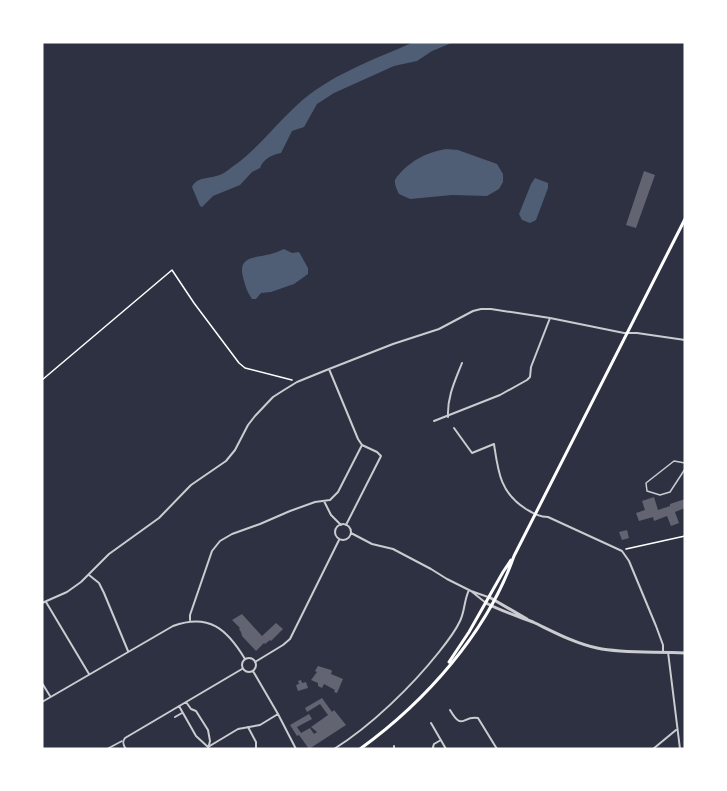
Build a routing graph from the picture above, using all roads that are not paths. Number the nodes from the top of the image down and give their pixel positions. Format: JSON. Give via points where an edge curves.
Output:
{"nodes":[{"id":1,"x":685,"y":219,"type":"edge"},
{"id":2,"x":550,"y":318,"type":"junction"},
{"id":3,"x":627,"y":332,"type":"junction"},
{"id":4,"x":685,"y":340,"type":"edge"},
{"id":5,"x":462,"y":363,"type":"dead end"},
{"id":6,"x":328,"y":369,"type":"junction"},
{"id":7,"x":447,"y":417,"type":"junction"},
{"id":8,"x":434,"y":422,"type":"dead end"},
{"id":9,"x":454,"y":428,"type":"dead end"},
{"id":10,"x":362,"y":445,"type":"junction"},
{"id":11,"x":685,"y":463,"type":"edge"},
{"id":12,"x":685,"y":469,"type":"edge"},
{"id":13,"x":324,"y":501,"type":"junction"},
{"id":14,"x":536,"y":514,"type":"junction"},
{"id":15,"x":341,"y":525,"type":"junction"},
{"id":16,"x":346,"y":525,"type":"junction"},
{"id":17,"x":351,"y":533,"type":"junction"},
{"id":18,"x":339,"y":540,"type":"junction"},
{"id":19,"x":514,"y":556,"type":"junction"},
{"id":20,"x":89,"y":575,"type":"junction"},
{"id":21,"x":470,"y":591,"type":"junction"},
{"id":22,"x":489,"y":597,"type":"junction"},
{"id":23,"x":495,"y":600,"type":"junction"},
{"id":24,"x":46,"y":601,"type":"junction"},
{"id":25,"x":42,"y":603,"type":"edge"},
{"id":26,"x":486,"y":603,"type":"junction"},
{"id":27,"x":491,"y":606,"type":"junction"},
{"id":28,"x":190,"y":620,"type":"junction"},
{"id":29,"x":531,"y":622,"type":"junction"},
{"id":30,"x":128,"y":651,"type":"junction"},
{"id":31,"x":666,"y":652,"type":"junction"},
{"id":32,"x":685,"y":653,"type":"edge"},
{"id":33,"x":245,"y":659,"type":"junction"},
{"id":34,"x":255,"y":662,"type":"junction"},
{"id":35,"x":242,"y":669,"type":"junction"},
{"id":36,"x":253,"y":672,"type":"junction"},
{"id":37,"x":443,"y":672,"type":"junction"},
{"id":38,"x":89,"y":674,"type":"junction"},
{"id":39,"x":42,"y":683,"type":"edge"},
{"id":40,"x":50,"y":697,"type":"junction"},
{"id":41,"x":42,"y":702,"type":"edge"},
{"id":42,"x":186,"y":702,"type":"junction"},
{"id":43,"x":179,"y":706,"type":"junction"},
{"id":44,"x":450,"y":710,"type":"dead end"},
{"id":45,"x":182,"y":712,"type":"junction"},
{"id":46,"x":278,"y":714,"type":"junction"},
{"id":47,"x":175,"y":717,"type":"dead end"},
{"id":48,"x":431,"y":723,"type":"dead end"},
{"id":49,"x":248,"y":727,"type":"junction"},
{"id":50,"x":677,"y":729,"type":"junction"},
{"id":51,"x":123,"y":740,"type":"junction"},
{"id":52,"x":441,"y":740,"type":"junction"},
{"id":53,"x":208,"y":748,"type":"edge"},
{"id":54,"x":107,"y":749,"type":"edge"},
{"id":55,"x":126,"y":749,"type":"edge"},
{"id":56,"x":256,"y":749,"type":"edge"},
{"id":57,"x":296,"y":749,"type":"edge"},
{"id":58,"x":334,"y":749,"type":"edge"},
{"id":59,"x":360,"y":749,"type":"edge"},
{"id":60,"x":435,"y":749,"type":"edge"},
{"id":61,"x":446,"y":749,"type":"edge"},
{"id":62,"x":497,"y":749,"type":"edge"},
{"id":63,"x":653,"y":749,"type":"edge"},
{"id":64,"x":680,"y":749,"type":"edge"}],
"edges":[{"from":1,"to":3,"type":"main road"},
{"from":2,"to":3,"type":"street"},
{"from":2,"to":6,"type":"street","via":[[491,309],[473,311],[439,329]]},
{"from":2,"to":7,"type":"street","via":[[530,377],[524,383]]},
{"from":3,"to":4,"type":"street"},
{"from":3,"to":14,"type":"main road"},
{"from":5,"to":7,"type":"street","via":[[450,394]]},
{"from":6,"to":10,"type":"street"},
{"from":6,"to":20,"type":"street","via":[[273,397],[248,425],[226,461],[191,485],[159,518],[109,554]]},
{"from":7,"to":8,"type":"street"},
{"from":9,"to":14,"type":"street","via":[[472,453],[494,444],[506,490],[516,502]]},
{"from":10,"to":13,"type":"street","via":[[338,492]]},
{"from":10,"to":16,"type":"street","via":[[381,456]]},
{"from":11,"to":12,"type":"street","via":[[674,460],[646,483],[647,491],[660,495],[670,492]]},
{"from":13,"to":15,"type":"street"},
{"from":13,"to":28,"type":"street","via":[[220,541],[212,551]]},
{"from":14,"to":19,"type":"main road"},
{"from":14,"to":31,"type":"street","via":[[622,551]]},
{"from":15,"to":16,"type":"street"},
{"from":15,"to":18,"type":"street","via":[[335,530]]},
{"from":16,"to":17,"type":"street"},
{"from":17,"to":18,"type":"street","via":[[348,539]]},
{"from":17,"to":21,"type":"street","via":[[393,549]]},
{"from":18,"to":34,"type":"street","via":[[290,639]]},
{"from":19,"to":22,"type":"main road"},
{"from":19,"to":23,"type":"main road"},
{"from":20,"to":24,"type":"street","via":[[67,592]]},
{"from":20,"to":30,"type":"street","via":[[99,583]]},
{"from":21,"to":22,"type":"street"},
{"from":21,"to":26,"type":"street"},
{"from":21,"to":58,"type":"street","via":[[459,623],[430,663],[374,718]]},
{"from":22,"to":23,"type":"street"},
{"from":22,"to":26,"type":"main road"},
{"from":23,"to":27,"type":"main road"},
{"from":23,"to":29,"type":"street"},
{"from":24,"to":25,"type":"street"},
{"from":24,"to":38,"type":"street"},
{"from":26,"to":27,"type":"street"},
{"from":26,"to":37,"type":"main road"},
{"from":27,"to":29,"type":"street"},
{"from":27,"to":37,"type":"main road","via":[[464,650]]},
{"from":28,"to":30,"type":"street"},
{"from":28,"to":33,"type":"street","via":[[222,630]]},
{"from":29,"to":31,"type":"street","via":[[598,649]]},
{"from":30,"to":38,"type":"street"},
{"from":31,"to":32,"type":"street"},
{"from":31,"to":50,"type":"street"},
{"from":33,"to":34,"type":"street"},
{"from":33,"to":35,"type":"street"},
{"from":34,"to":36,"type":"street"},
{"from":35,"to":36,"type":"street"},
{"from":35,"to":42,"type":"street"},
{"from":36,"to":46,"type":"street"},
{"from":37,"to":59,"type":"main road","via":[[404,713]]},
{"from":38,"to":40,"type":"street"},
{"from":39,"to":40,"type":"street"},
{"from":40,"to":41,"type":"street"},
{"from":42,"to":43,"type":"street"},
{"from":42,"to":53,"type":"street","via":[[208,729]]},
{"from":43,"to":45,"type":"street"},
{"from":43,"to":51,"type":"street"},
{"from":44,"to":62,"type":"street","via":[[459,722],[478,718]]},
{"from":45,"to":47,"type":"street"},
{"from":45,"to":53,"type":"street"},
{"from":46,"to":49,"type":"street"},
{"from":46,"to":57,"type":"street"},
{"from":48,"to":52,"type":"street"},
{"from":49,"to":53,"type":"street"},
{"from":49,"to":56,"type":"street"},
{"from":50,"to":63,"type":"street"},
{"from":50,"to":64,"type":"street"},
{"from":51,"to":54,"type":"street"},
{"from":51,"to":55,"type":"street"},
{"from":52,"to":60,"type":"street","via":[[434,744]]},
{"from":52,"to":61,"type":"street"}]}
